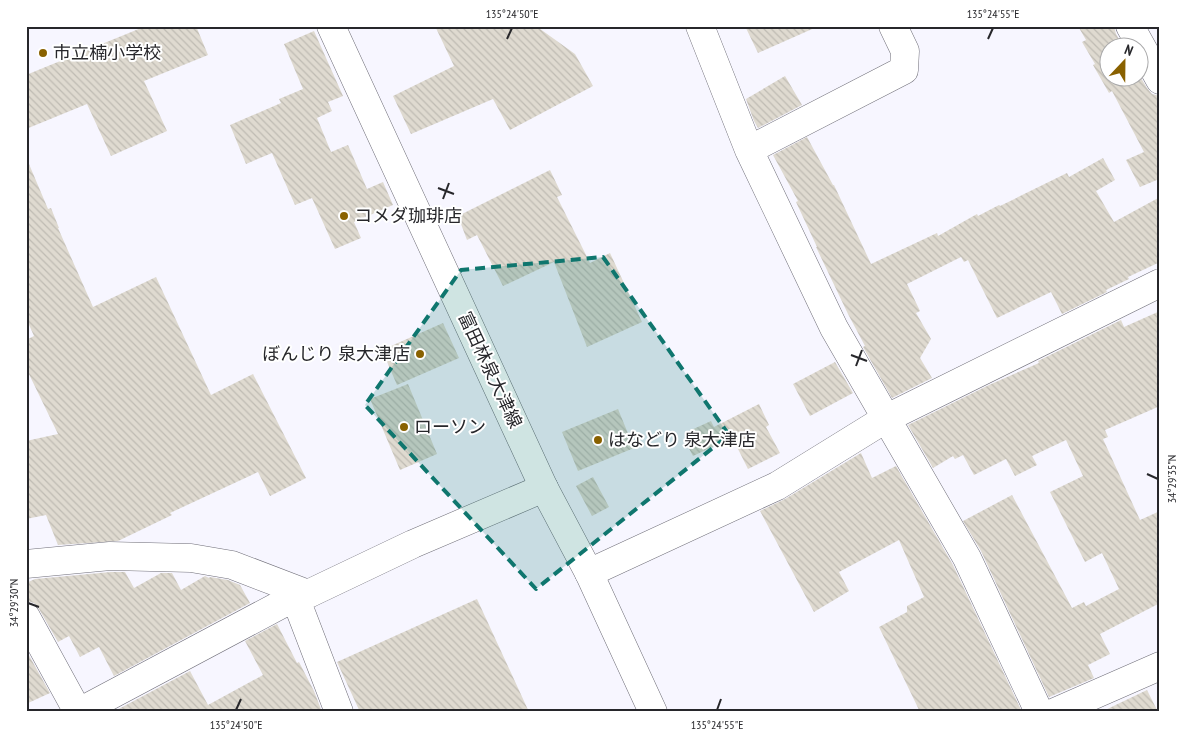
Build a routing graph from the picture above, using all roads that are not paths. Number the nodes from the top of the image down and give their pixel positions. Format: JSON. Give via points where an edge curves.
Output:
{"nodes":[{"id":1,"x":331,"y":26,"type":"edge"},
{"id":2,"x":700,"y":26,"type":"edge"},
{"id":3,"x":893,"y":26,"type":"edge"},
{"id":4,"x":1130,"y":26,"type":"edge"},
{"id":5,"x":1160,"y":80,"type":"edge"},
{"id":6,"x":749,"y":150,"type":"junction"},
{"id":7,"x":1160,"y":283,"type":"edge"},
{"id":8,"x":887,"y":418,"type":"junction"},
{"id":9,"x":544,"y":488,"type":"junction"},
{"id":10,"x":26,"y":564,"type":"edge"},
{"id":11,"x":588,"y":573,"type":"junction"},
{"id":12,"x":302,"y":596,"type":"junction"},
{"id":13,"x":26,"y":617,"type":"edge"},
{"id":14,"x":1160,"y":666,"type":"edge"},
{"id":15,"x":78,"y":712,"type":"edge"},
{"id":16,"x":339,"y":712,"type":"edge"},
{"id":17,"x":653,"y":712,"type":"edge"},
{"id":18,"x":1039,"y":712,"type":"edge"},
{"id":19,"x":1055,"y":712,"type":"edge"}],
"edges":[{"from":1,"to":9,"type":"street","name":"富田林泉大津線"},
{"from":2,"to":6,"type":"street"},
{"from":3,"to":6,"type":"street","via":[[905,51],[904,70]]},
{"from":4,"to":5,"type":"street"},
{"from":6,"to":8,"type":"street","via":[[834,328]]},
{"from":7,"to":8,"type":"street"},
{"from":8,"to":11,"type":"street","via":[[777,486]]},
{"from":8,"to":18,"type":"street","via":[[967,558]]},
{"from":9,"to":11,"type":"street","name":"富田林泉大津線"},
{"from":9,"to":12,"type":"street"},
{"from":10,"to":12,"type":"street","via":[[110,556],[191,558],[232,565]]},
{"from":11,"to":17,"type":"street","name":"富田林泉大津線"},
{"from":12,"to":15,"type":"street"},
{"from":12,"to":16,"type":"street"},
{"from":13,"to":15,"type":"street"},
{"from":14,"to":19,"type":"street"}]}
